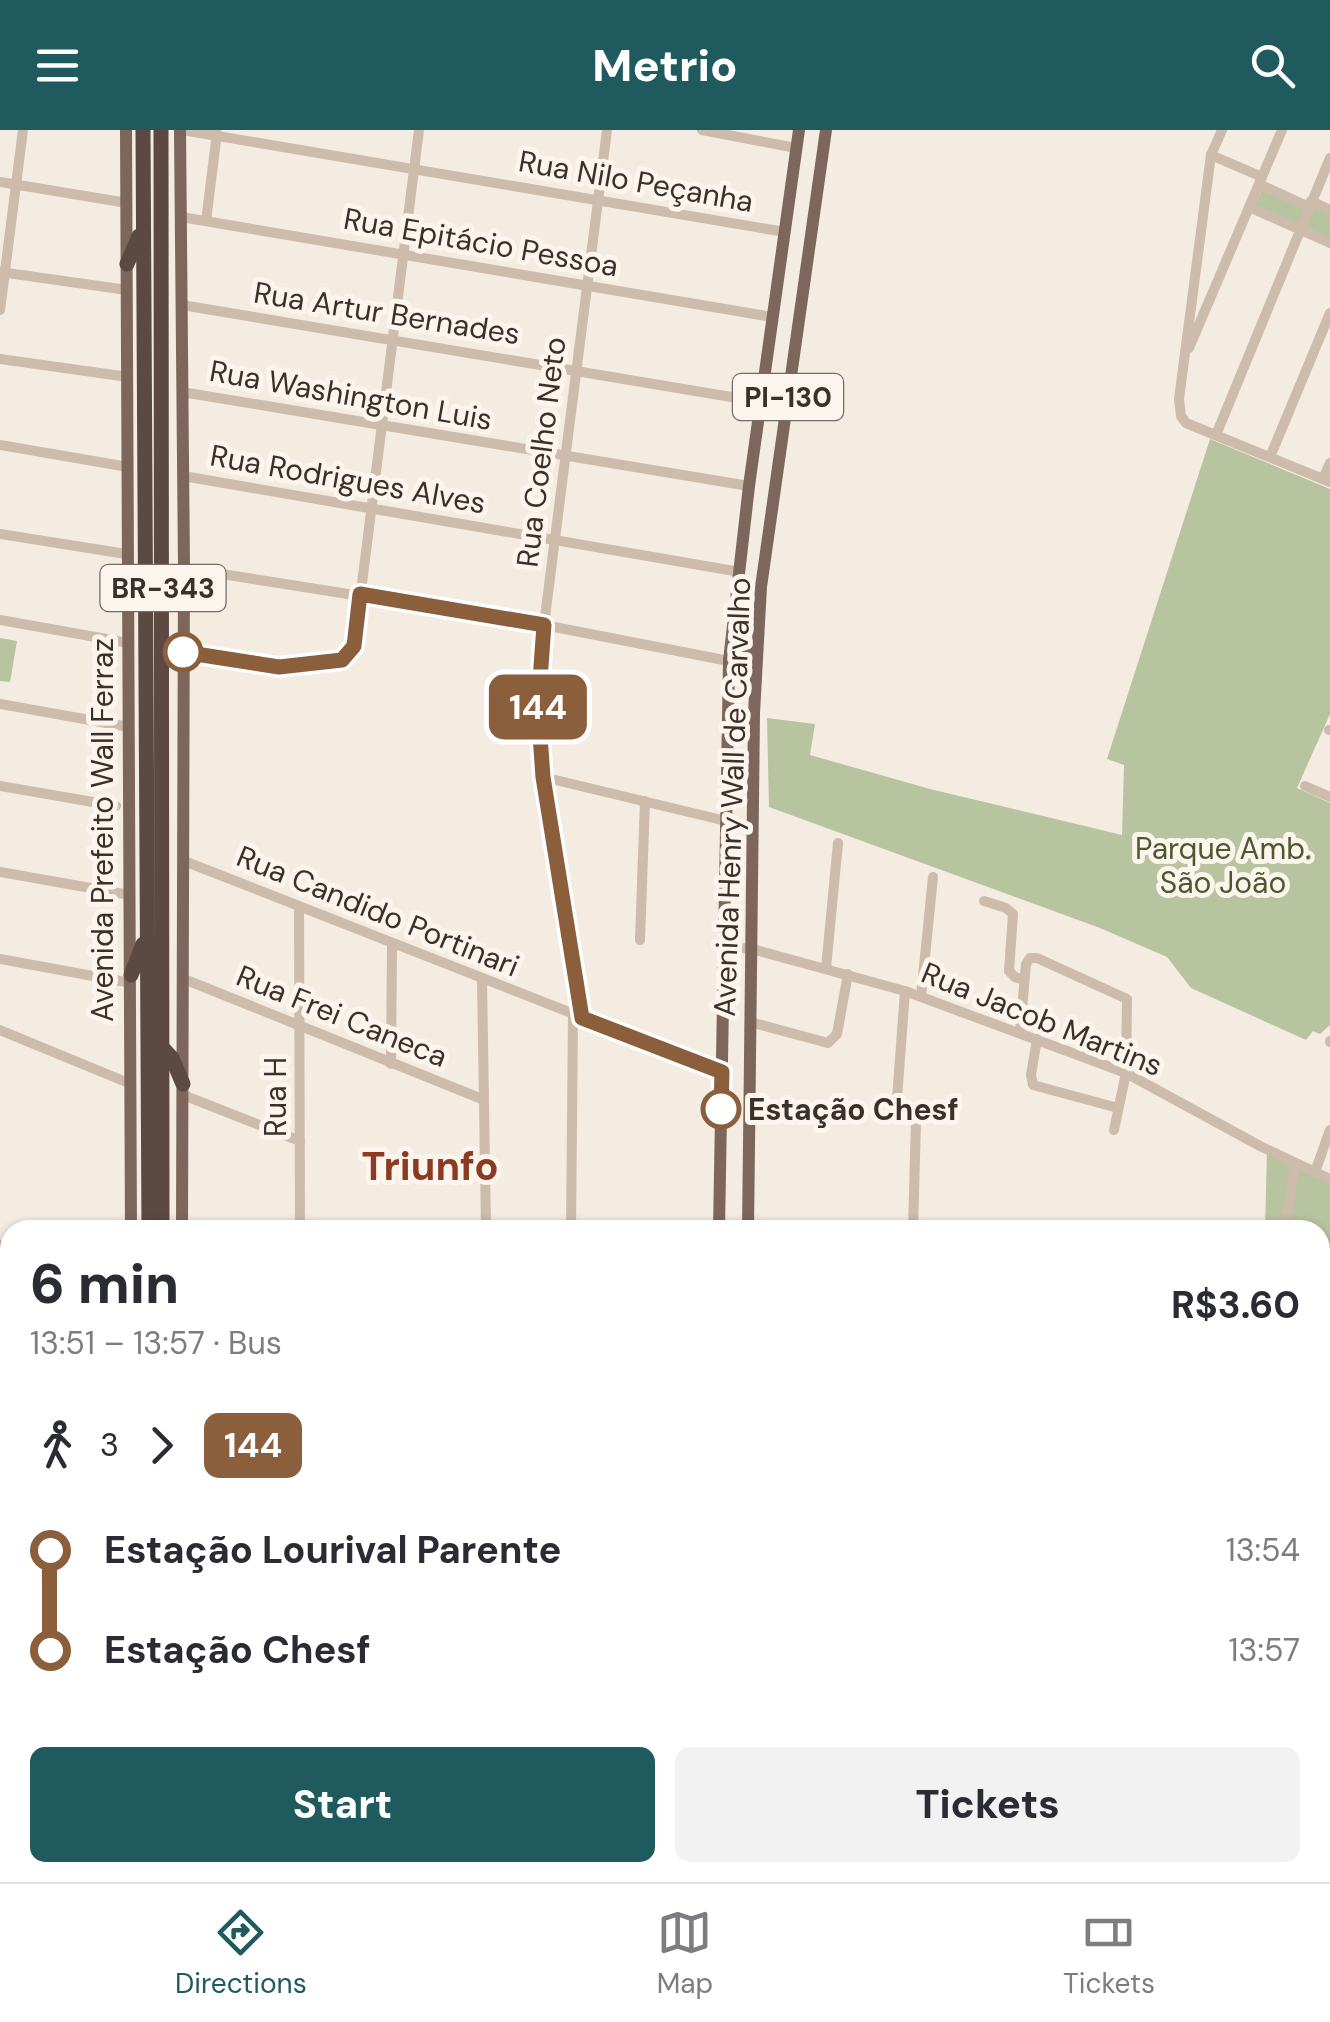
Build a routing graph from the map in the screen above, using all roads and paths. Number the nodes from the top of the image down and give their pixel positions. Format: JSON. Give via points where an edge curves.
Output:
{"nodes":[{"id":1,"x":22,"y":130,"type":"edge"},
{"id":2,"x":126,"y":130,"type":"edge"},
{"id":3,"x":143,"y":130,"type":"edge"},
{"id":4,"x":161,"y":130,"type":"edge"},
{"id":5,"x":181,"y":130,"type":"edge"},
{"id":6,"x":419,"y":130,"type":"edge"},
{"id":7,"x":607,"y":130,"type":"edge"},
{"id":8,"x":702,"y":130,"type":"edge"},
{"id":9,"x":799,"y":130,"type":"edge"},
{"id":10,"x":826,"y":130,"type":"edge"},
{"id":11,"x":1221,"y":130,"type":"edge"},
{"id":12,"x":1282,"y":130,"type":"edge"},
{"id":13,"x":217,"y":132,"type":"edge"},
{"id":14,"x":796,"y":148,"type":"junction"},
{"id":15,"x":1211,"y":155,"type":"junction"},
{"id":16,"x":1330,"y":158,"type":"edge"},
{"id":17,"x":414,"y":169,"type":"junction"},
{"id":18,"x":1260,"y":181,"type":"junction"},
{"id":19,"x":0,"y":182,"type":"edge"},
{"id":20,"x":16,"y":185,"type":"junction"},
{"id":21,"x":598,"y":200,"type":"junction"},
{"id":22,"x":127,"y":203,"type":"junction"},
{"id":23,"x":1310,"y":204,"type":"junction"},
{"id":24,"x":1249,"y":207,"type":"junction"},
{"id":25,"x":1330,"y":210,"type":"edge"},
{"id":26,"x":181,"y":217,"type":"junction"},
{"id":27,"x":206,"y":221,"type":"junction"},
{"id":28,"x":143,"y":227,"type":"junction"},
{"id":29,"x":1299,"y":230,"type":"junction"},
{"id":30,"x":784,"y":232,"type":"junction"},
{"id":31,"x":1330,"y":243,"type":"edge"},
{"id":32,"x":404,"y":254,"type":"junction"},
{"id":33,"x":127,"y":264,"type":"junction"},
{"id":34,"x":2,"y":272,"type":"edge"},
{"id":35,"x":586,"y":286,"type":"junction"},
{"id":36,"x":127,"y":290,"type":"junction"},
{"id":37,"x":182,"y":305,"type":"junction"},
{"id":38,"x":0,"y":310,"type":"edge"},
{"id":39,"x":1330,"y":313,"type":"edge"},
{"id":40,"x":772,"y":317,"type":"junction"},
{"id":41,"x":394,"y":339,"type":"junction"},
{"id":42,"x":0,"y":359,"type":"edge"},
{"id":43,"x":1183,"y":363,"type":"junction"},
{"id":44,"x":576,"y":370,"type":"junction"},
{"id":45,"x":128,"y":377,"type":"junction"},
{"id":46,"x":182,"y":392,"type":"junction"},
{"id":47,"x":761,"y":402,"type":"junction"},
{"id":48,"x":129,"y":414,"type":"junction"},
{"id":49,"x":383,"y":427,"type":"junction"},
{"id":50,"x":142,"y":429,"type":"junction"},
{"id":51,"x":1216,"y":435,"type":"junction"},
{"id":52,"x":0,"y":445,"type":"edge"},
{"id":53,"x":567,"y":456,"type":"junction"},
{"id":54,"x":1270,"y":457,"type":"junction"},
{"id":55,"x":1330,"y":463,"type":"edge"},
{"id":56,"x":128,"y":466,"type":"junction"},
{"id":57,"x":183,"y":476,"type":"junction"},
{"id":58,"x":1327,"y":480,"type":"edge"},
{"id":59,"x":749,"y":486,"type":"junction"},
{"id":60,"x":372,"y":508,"type":"junction"},
{"id":61,"x":0,"y":534,"type":"edge"},
{"id":62,"x":556,"y":540,"type":"junction"},
{"id":63,"x":126,"y":554,"type":"junction"},
{"id":64,"x":184,"y":568,"type":"junction"},
{"id":65,"x":740,"y":572,"type":"junction"},
{"id":66,"x":360,"y":594,"type":"junction"},
{"id":67,"x":0,"y":620,"type":"edge"},
{"id":68,"x":544,"y":625,"type":"junction"},
{"id":69,"x":129,"y":643,"type":"junction"},
{"id":70,"x":757,"y":644,"type":"junction"},
{"id":71,"x":183,"y":652,"type":"junction"},
{"id":72,"x":729,"y":661,"type":"junction"},
{"id":73,"x":0,"y":704,"type":"edge"},
{"id":74,"x":129,"y":727,"type":"junction"},
{"id":75,"x":543,"y":777,"type":"junction"},
{"id":76,"x":0,"y":786,"type":"edge"},
{"id":77,"x":1305,"y":786,"type":"dead end"},
{"id":78,"x":1330,"y":797,"type":"edge"},
{"id":79,"x":644,"y":801,"type":"junction"},
{"id":80,"x":116,"y":806,"type":"dead end"},
{"id":81,"x":726,"y":821,"type":"junction"},
{"id":82,"x":838,"y":842,"type":"dead end"},
{"id":83,"x":184,"y":861,"type":"junction"},
{"id":84,"x":0,"y":872,"type":"edge"},
{"id":85,"x":932,"y":877,"type":"dead end"},
{"id":86,"x":130,"y":895,"type":"junction"},
{"id":87,"x":984,"y":901,"type":"dead end"},
{"id":88,"x":299,"y":907,"type":"junction"},
{"id":89,"x":146,"y":936,"type":"junction"},
{"id":90,"x":640,"y":940,"type":"dead end"},
{"id":91,"x":392,"y":945,"type":"junction"},
{"id":92,"x":752,"y":949,"type":"junction"},
{"id":93,"x":723,"y":955,"type":"junction"},
{"id":94,"x":0,"y":959,"type":"edge"},
{"id":95,"x":826,"y":968,"type":"junction"},
{"id":96,"x":848,"y":974,"type":"junction"},
{"id":97,"x":131,"y":979,"type":"junction"},
{"id":98,"x":184,"y":979,"type":"junction"},
{"id":99,"x":482,"y":980,"type":"junction"},
{"id":100,"x":1024,"y":980,"type":"junction"},
{"id":101,"x":906,"y":991,"type":"junction"},
{"id":102,"x":921,"y":996,"type":"junction"},
{"id":103,"x":577,"y":1016,"type":"junction"},
{"id":104,"x":750,"y":1022,"type":"junction"},
{"id":105,"x":300,"y":1027,"type":"junction"},
{"id":106,"x":0,"y":1030,"type":"edge"},
{"id":107,"x":1020,"y":1032,"type":"junction"},
{"id":108,"x":1038,"y":1039,"type":"junction"},
{"id":109,"x":161,"y":1046,"type":"junction"},
{"id":110,"x":391,"y":1064,"type":"junction"},
{"id":111,"x":722,"y":1072,"type":"junction"},
{"id":112,"x":1126,"y":1072,"type":"junction"},
{"id":113,"x":131,"y":1084,"type":"junction"},
{"id":114,"x":183,"y":1090,"type":"junction"},
{"id":115,"x":897,"y":1099,"type":"dead end"},
{"id":116,"x":482,"y":1100,"type":"junction"},
{"id":117,"x":1118,"y":1108,"type":"junction"},
{"id":118,"x":916,"y":1120,"type":"dead end"},
{"id":119,"x":1114,"y":1130,"type":"dead end"},
{"id":120,"x":1330,"y":1130,"type":"edge"},
{"id":121,"x":300,"y":1141,"type":"junction"},
{"id":122,"x":1295,"y":1163,"type":"junction"},
{"id":123,"x":1315,"y":1172,"type":"junction"},
{"id":124,"x":1330,"y":1179,"type":"edge"},
{"id":125,"x":132,"y":1220,"type":"edge"},
{"id":126,"x":148,"y":1220,"type":"edge"},
{"id":127,"x":162,"y":1220,"type":"edge"},
{"id":128,"x":182,"y":1220,"type":"edge"},
{"id":129,"x":300,"y":1220,"type":"edge"},
{"id":130,"x":486,"y":1220,"type":"edge"},
{"id":131,"x":571,"y":1220,"type":"edge"},
{"id":132,"x":720,"y":1220,"type":"edge"},
{"id":133,"x":748,"y":1220,"type":"edge"},
{"id":134,"x":914,"y":1220,"type":"edge"},
{"id":135,"x":1286,"y":1220,"type":"edge"}],
"edges":[{"from":1,"to":20,"type":"street"},
{"from":2,"to":22,"type":"main road","name":"Avenida Prefeito Wall Ferraz"},
{"from":3,"to":28,"type":"highway","name":"Avenida Prefeito Wall Ferraz","number":"BR-343"},
{"from":4,"to":109,"type":"highway","name":"Avenida Prefeito Wall Ferraz","number":"BR-343"},
{"from":5,"to":13,"type":"street","name":"Rua Nilo Peçanha"},
{"from":5,"to":26,"type":"main road"},
{"from":6,"to":17,"type":"street"},
{"from":7,"to":21,"type":"street","name":"Rua Coelho Neto"},
{"from":8,"to":14,"type":"street"},
{"from":9,"to":14,"type":"main road","name":"Avenida Henry Wall de Carvalho","number":"PI-130"},
{"from":10,"to":70,"type":"main road","name":"Avenida Henry Wall de Carvalho","number":"PI-130"},
{"from":11,"to":15,"type":"street"},
{"from":12,"to":18,"type":"street"},
{"from":13,"to":17,"type":"street","name":"Rua Nilo Peçanha"},
{"from":13,"to":27,"type":"street"},
{"from":14,"to":30,"type":"main road","name":"Avenida Henry Wall de Carvalho","number":"PI-130"},
{"from":15,"to":18,"type":"street"},
{"from":15,"to":43,"type":"street"},
{"from":16,"to":23,"type":"street"},
{"from":17,"to":21,"type":"street","name":"Rua Nilo Peçanha"},
{"from":17,"to":32,"type":"street"},
{"from":18,"to":23,"type":"street"},
{"from":18,"to":24,"type":"street"},
{"from":19,"to":20,"type":"street"},
{"from":20,"to":22,"type":"street"},
{"from":20,"to":34,"type":"street"},
{"from":21,"to":30,"type":"street","name":"Rua Nilo Peçanha"},
{"from":21,"to":35,"type":"street","name":"Rua Coelho Neto"},
{"from":22,"to":33,"type":"main road","name":"Avenida Prefeito Wall Ferraz"},
{"from":23,"to":25,"type":"street"},
{"from":23,"to":29,"type":"street"},
{"from":24,"to":29,"type":"street"},
{"from":24,"to":43,"type":"street"},
{"from":26,"to":27,"type":"street","name":"Rua Epitácio Pessoa"},
{"from":26,"to":37,"type":"main road"},
{"from":27,"to":32,"type":"street","name":"Rua Epitácio Pessoa"},
{"from":28,"to":33,"type":"highway"},
{"from":28,"to":50,"type":"highway","name":"Avenida Prefeito Wall Ferraz","number":"BR-343"},
{"from":29,"to":31,"type":"street"},
{"from":29,"to":51,"type":"street"},
{"from":30,"to":40,"type":"main road","name":"Avenida Henry Wall de Carvalho","number":"PI-130"},
{"from":32,"to":35,"type":"street","name":"Rua Epitácio Pessoa"},
{"from":32,"to":41,"type":"street"},
{"from":33,"to":36,"type":"main road","name":"Avenida Prefeito Wall Ferraz"},
{"from":34,"to":36,"type":"street"},
{"from":34,"to":38,"type":"street"},
{"from":35,"to":40,"type":"street","name":"Rua Epitácio Pessoa"},
{"from":35,"to":44,"type":"street","name":"Rua Coelho Neto"},
{"from":36,"to":45,"type":"main road","name":"Avenida Prefeito Wall Ferraz"},
{"from":37,"to":41,"type":"street","name":"Rua Artur Bernades"},
{"from":37,"to":46,"type":"main road"},
{"from":39,"to":54,"type":"street"},
{"from":40,"to":47,"type":"main road","name":"Avenida Henry Wall de Carvalho","number":"PI-130"},
{"from":41,"to":44,"type":"street","name":"Rua Artur Bernades"},
{"from":41,"to":49,"type":"street"},
{"from":42,"to":45,"type":"street"},
{"from":43,"to":51,"type":"street","via":[[1181,416]]},
{"from":44,"to":47,"type":"street","name":"Rua Artur Bernades"},
{"from":44,"to":53,"type":"street","name":"Rua Coelho Neto"},
{"from":45,"to":48,"type":"main road","name":"Avenida Prefeito Wall Ferraz"},
{"from":46,"to":49,"type":"street","name":"Rua Washington Luis"},
{"from":46,"to":57,"type":"main road"},
{"from":47,"to":59,"type":"main road","name":"Avenida Henry Wall de Carvalho","number":"PI-130"},
{"from":48,"to":50,"type":"highway"},
{"from":48,"to":56,"type":"main road","name":"Avenida Prefeito Wall Ferraz"},
{"from":49,"to":53,"type":"street","name":"Rua Washington Luis"},
{"from":49,"to":60,"type":"street"},
{"from":50,"to":89,"type":"highway","name":"Avenida Prefeito Wall Ferraz","number":"BR-343"},
{"from":51,"to":54,"type":"street"},
{"from":52,"to":56,"type":"street"},
{"from":53,"to":59,"type":"street","name":"Rua Washington Luis"},
{"from":53,"to":62,"type":"street","name":"Rua Coelho Neto"},
{"from":54,"to":58,"type":"street"},
{"from":55,"to":58,"type":"street"},
{"from":56,"to":63,"type":"main road","name":"Avenida Prefeito Wall Ferraz"},
{"from":57,"to":60,"type":"street","name":"Rua Rodrigues Alves"},
{"from":57,"to":64,"type":"main road"},
{"from":59,"to":65,"type":"main road","name":"Avenida Henry Wall de Carvalho","number":"PI-130"},
{"from":60,"to":62,"type":"street","name":"Rua Rodrigues Alves"},
{"from":60,"to":66,"type":"street"},
{"from":61,"to":63,"type":"street"},
{"from":62,"to":65,"type":"street","name":"Rua Rodrigues Alves"},
{"from":62,"to":68,"type":"street","name":"Rua Coelho Neto"},
{"from":63,"to":69,"type":"main road","name":"Avenida Prefeito Wall Ferraz"},
{"from":64,"to":66,"type":"street"},
{"from":64,"to":71,"type":"main road"},
{"from":65,"to":72,"type":"main road","name":"Avenida Henry Wall de Carvalho","number":"PI-130"},
{"from":66,"to":68,"type":"street"},
{"from":66,"to":71,"type":"street","via":[[354,646],[342,660],[279,667]]},
{"from":67,"to":69,"type":"street"},
{"from":68,"to":72,"type":"street"},
{"from":68,"to":75,"type":"street","name":"Rua Coelho Neto","via":[[538,708]]},
{"from":69,"to":74,"type":"main road","name":"Avenida Prefeito Wall Ferraz"},
{"from":70,"to":72,"type":"main road"},
{"from":70,"to":92,"type":"main road","name":"Avenida Henry Wall de Carvalho","number":"PI-130"},
{"from":71,"to":83,"type":"main road"},
{"from":72,"to":81,"type":"main road","name":"Avenida Henry Wall de Carvalho","number":"PI-130"},
{"from":73,"to":74,"type":"street"},
{"from":74,"to":86,"type":"main road","name":"Avenida Prefeito Wall Ferraz"},
{"from":75,"to":79,"type":"street"},
{"from":75,"to":103,"type":"street","name":"Rua Coelho Neto"},
{"from":76,"to":80,"type":"street"},
{"from":77,"to":78,"type":"street"},
{"from":79,"to":81,"type":"street"},
{"from":79,"to":90,"type":"street"},
{"from":81,"to":93,"type":"main road","name":"Avenida Henry Wall de Carvalho","number":"PI-130"},
{"from":82,"to":95,"type":"street"},
{"from":83,"to":88,"type":"street","name":"Rua Candido Portinari"},
{"from":83,"to":98,"type":"main road"},
{"from":84,"to":86,"type":"street"},
{"from":85,"to":102,"type":"street"},
{"from":86,"to":97,"type":"main road","name":"Avenida Prefeito Wall Ferraz"},
{"from":87,"to":100,"type":"street","via":[[1013,914],[1009,970]]},
{"from":88,"to":91,"type":"street","name":"Rua Candido Portinari"},
{"from":88,"to":105,"type":"street","name":"Rua H"},
{"from":89,"to":97,"type":"highway"},
{"from":89,"to":126,"type":"highway","name":"Avenida Prefeito Wall Ferraz","number":"BR-343"},
{"from":91,"to":99,"type":"street","name":"Rua Candido Portinari"},
{"from":91,"to":110,"type":"street"},
{"from":92,"to":93,"type":"street","name":"Rua Jacob Martins"},
{"from":92,"to":95,"type":"street","name":"Rua Jacob Martins"},
{"from":92,"to":104,"type":"main road","name":"Avenida Henry Wall de Carvalho","number":"PI-130"},
{"from":93,"to":111,"type":"main road","name":"Avenida Henry Wall de Carvalho","number":"PI-130"},
{"from":94,"to":97,"type":"street"},
{"from":95,"to":96,"type":"street","name":"Rua Jacob Martins"},
{"from":96,"to":101,"type":"street","name":"Rua Jacob Martins"},
{"from":96,"to":104,"type":"street","via":[[836,1034],[828,1042]]},
{"from":97,"to":113,"type":"main road","name":"Avenida Prefeito Wall Ferraz"},
{"from":98,"to":105,"type":"street","name":"Rua Frei Caneca"},
{"from":98,"to":114,"type":"main road"},
{"from":99,"to":103,"type":"street","name":"Rua Candido Portinari"},
{"from":99,"to":116,"type":"street"},
{"from":100,"to":107,"type":"street"},
{"from":100,"to":112,"type":"street","via":[[1026,964],[1037,958],[1127,999]]},
{"from":101,"to":102,"type":"street","name":"Rua Jacob Martins"},
{"from":101,"to":115,"type":"street"},
{"from":102,"to":107,"type":"street","name":"Rua Jacob Martins"},
{"from":103,"to":111,"type":"street","name":"Rua Candido Portinari"},
{"from":103,"to":131,"type":"street","name":"Rua Coelho Neto"},
{"from":104,"to":133,"type":"main road","name":"Avenida Henry Wall de Carvalho","number":"PI-130"},
{"from":105,"to":110,"type":"street","name":"Rua Frei Caneca"},
{"from":105,"to":121,"type":"street","name":"Rua H"},
{"from":106,"to":113,"type":"street"},
{"from":107,"to":108,"type":"street","name":"Rua Jacob Martins"},
{"from":108,"to":112,"type":"street","name":"Rua Jacob Martins"},
{"from":108,"to":117,"type":"street","via":[[1034,1085]]},
{"from":109,"to":114,"type":"highway","number":"BR-343"},
{"from":109,"to":127,"type":"highway","name":"Avenida Prefeito Wall Ferraz"},
{"from":110,"to":116,"type":"street","name":"Rua Frei Caneca"},
{"from":111,"to":132,"type":"main road","name":"Avenida Henry Wall de Carvalho","number":"PI-130"},
{"from":112,"to":117,"type":"street"},
{"from":112,"to":122,"type":"street","name":"Rua Jacob Martins"},
{"from":113,"to":125,"type":"main road","name":"Avenida Prefeito Wall Ferraz"},
{"from":114,"to":121,"type":"street"},
{"from":114,"to":128,"type":"main road","number":"BR-343"},
{"from":116,"to":130,"type":"street"},
{"from":117,"to":119,"type":"street"},
{"from":118,"to":134,"type":"street"},
{"from":120,"to":123,"type":"street"},
{"from":121,"to":129,"type":"street","name":"Rua H"},
{"from":122,"to":123,"type":"street","name":"Rua Jacob Martins"},
{"from":122,"to":135,"type":"street"},
{"from":123,"to":124,"type":"street","name":"Rua Jacob Martins"}]}
